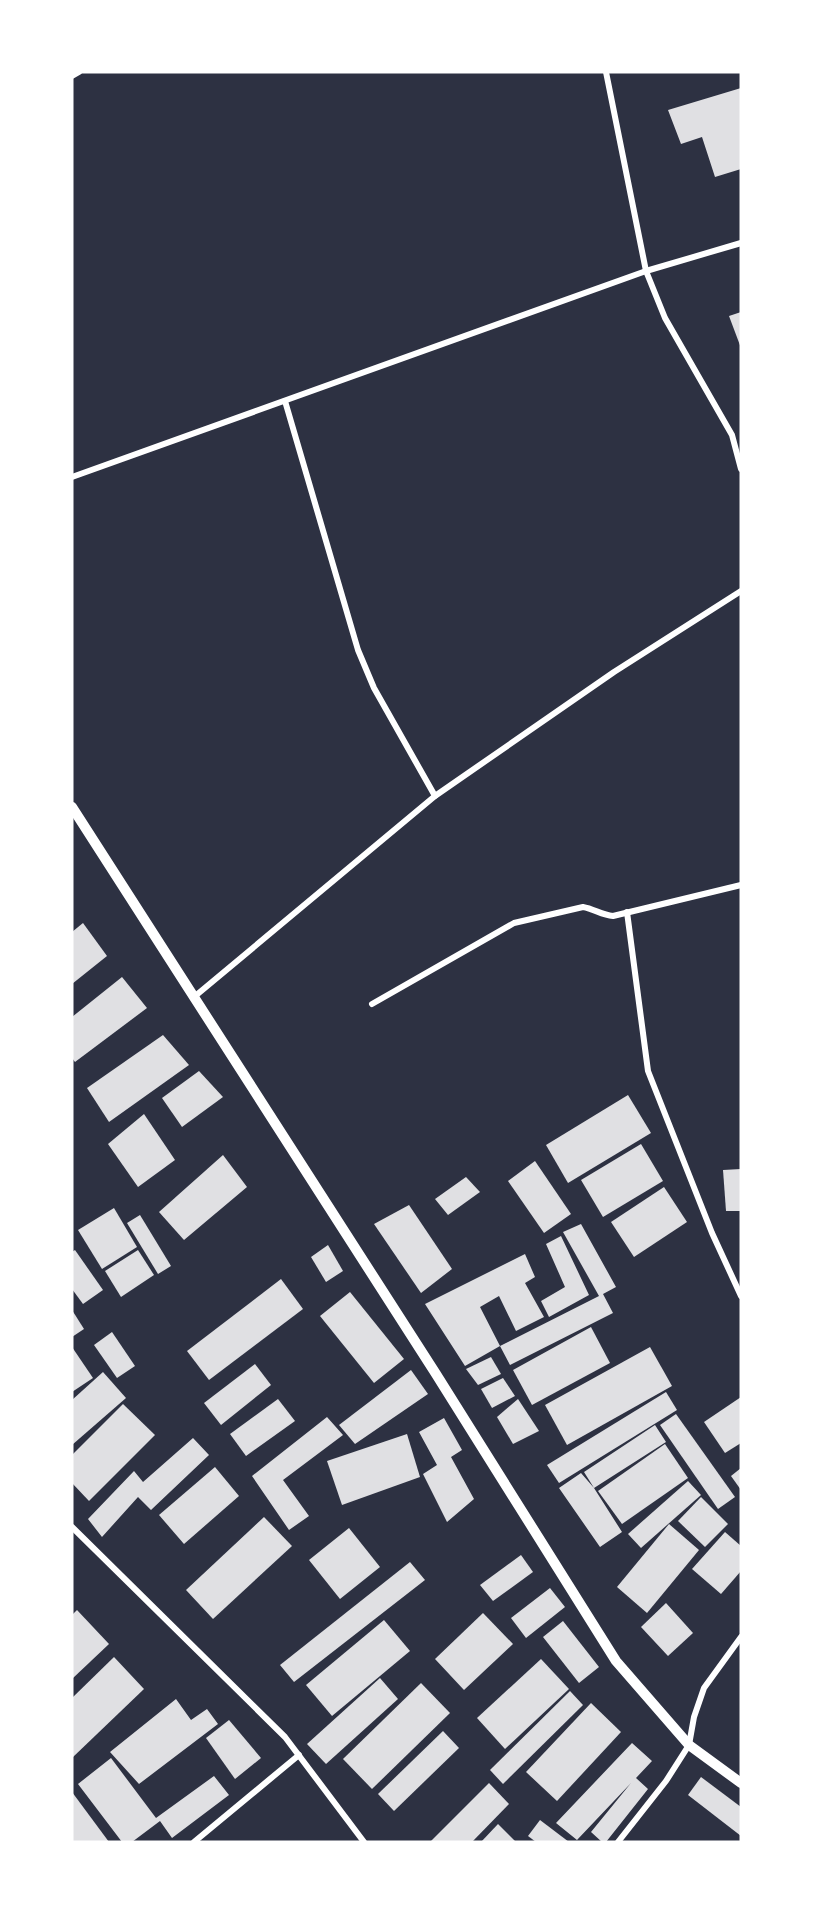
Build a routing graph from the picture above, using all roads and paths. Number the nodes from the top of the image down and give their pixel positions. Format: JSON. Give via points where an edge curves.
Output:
{"nodes":[{"id":1,"x":79,"y":72,"type":"edge"},
{"id":2,"x":606,"y":72,"type":"edge"},
{"id":3,"x":72,"y":76,"type":"edge"},
{"id":4,"x":741,"y":243,"type":"edge"},
{"id":5,"x":646,"y":271,"type":"junction"},
{"id":6,"x":285,"y":401,"type":"junction"},
{"id":7,"x":741,"y":469,"type":"edge"},
{"id":8,"x":72,"y":477,"type":"edge"},
{"id":9,"x":741,"y":591,"type":"edge"},
{"id":10,"x":435,"y":796,"type":"junction"},
{"id":11,"x":72,"y":807,"type":"edge"},
{"id":12,"x":741,"y":885,"type":"edge"},
{"id":13,"x":627,"y":912,"type":"junction"},
{"id":14,"x":194,"y":997,"type":"junction"},
{"id":15,"x":372,"y":1005,"type":"dead end"},
{"id":16,"x":741,"y":1296,"type":"edge"},
{"id":17,"x":72,"y":1527,"type":"edge"},
{"id":18,"x":741,"y":1637,"type":"edge"},
{"id":19,"x":689,"y":1745,"type":"junction"},
{"id":20,"x":299,"y":1755,"type":"junction"},
{"id":21,"x":741,"y":1783,"type":"edge"},
{"id":22,"x":194,"y":1842,"type":"edge"},
{"id":23,"x":364,"y":1842,"type":"edge"},
{"id":24,"x":618,"y":1842,"type":"edge"}],
"edges":[{"from":1,"to":3,"type":"street"},
{"from":2,"to":5,"type":"street"},
{"from":4,"to":5,"type":"street"},
{"from":5,"to":6,"type":"street"},
{"from":5,"to":7,"type":"street","via":[[665,318],[732,435]]},
{"from":6,"to":8,"type":"street"},
{"from":6,"to":10,"type":"street","via":[[358,650],[374,688]]},
{"from":9,"to":10,"type":"street","via":[[614,672]]},
{"from":10,"to":14,"type":"street"},
{"from":11,"to":14,"type":"street"},
{"from":12,"to":13,"type":"street"},
{"from":13,"to":15,"type":"street","via":[[612,916],[583,908],[514,923]]},
{"from":13,"to":16,"type":"street","via":[[648,1071]]},
{"from":14,"to":19,"type":"street","via":[[616,1661]]},
{"from":17,"to":20,"type":"street"},
{"from":18,"to":19,"type":"street","via":[[704,1688]]},
{"from":19,"to":21,"type":"street"},
{"from":19,"to":24,"type":"street"},
{"from":20,"to":22,"type":"street"},
{"from":20,"to":23,"type":"street"}]}
